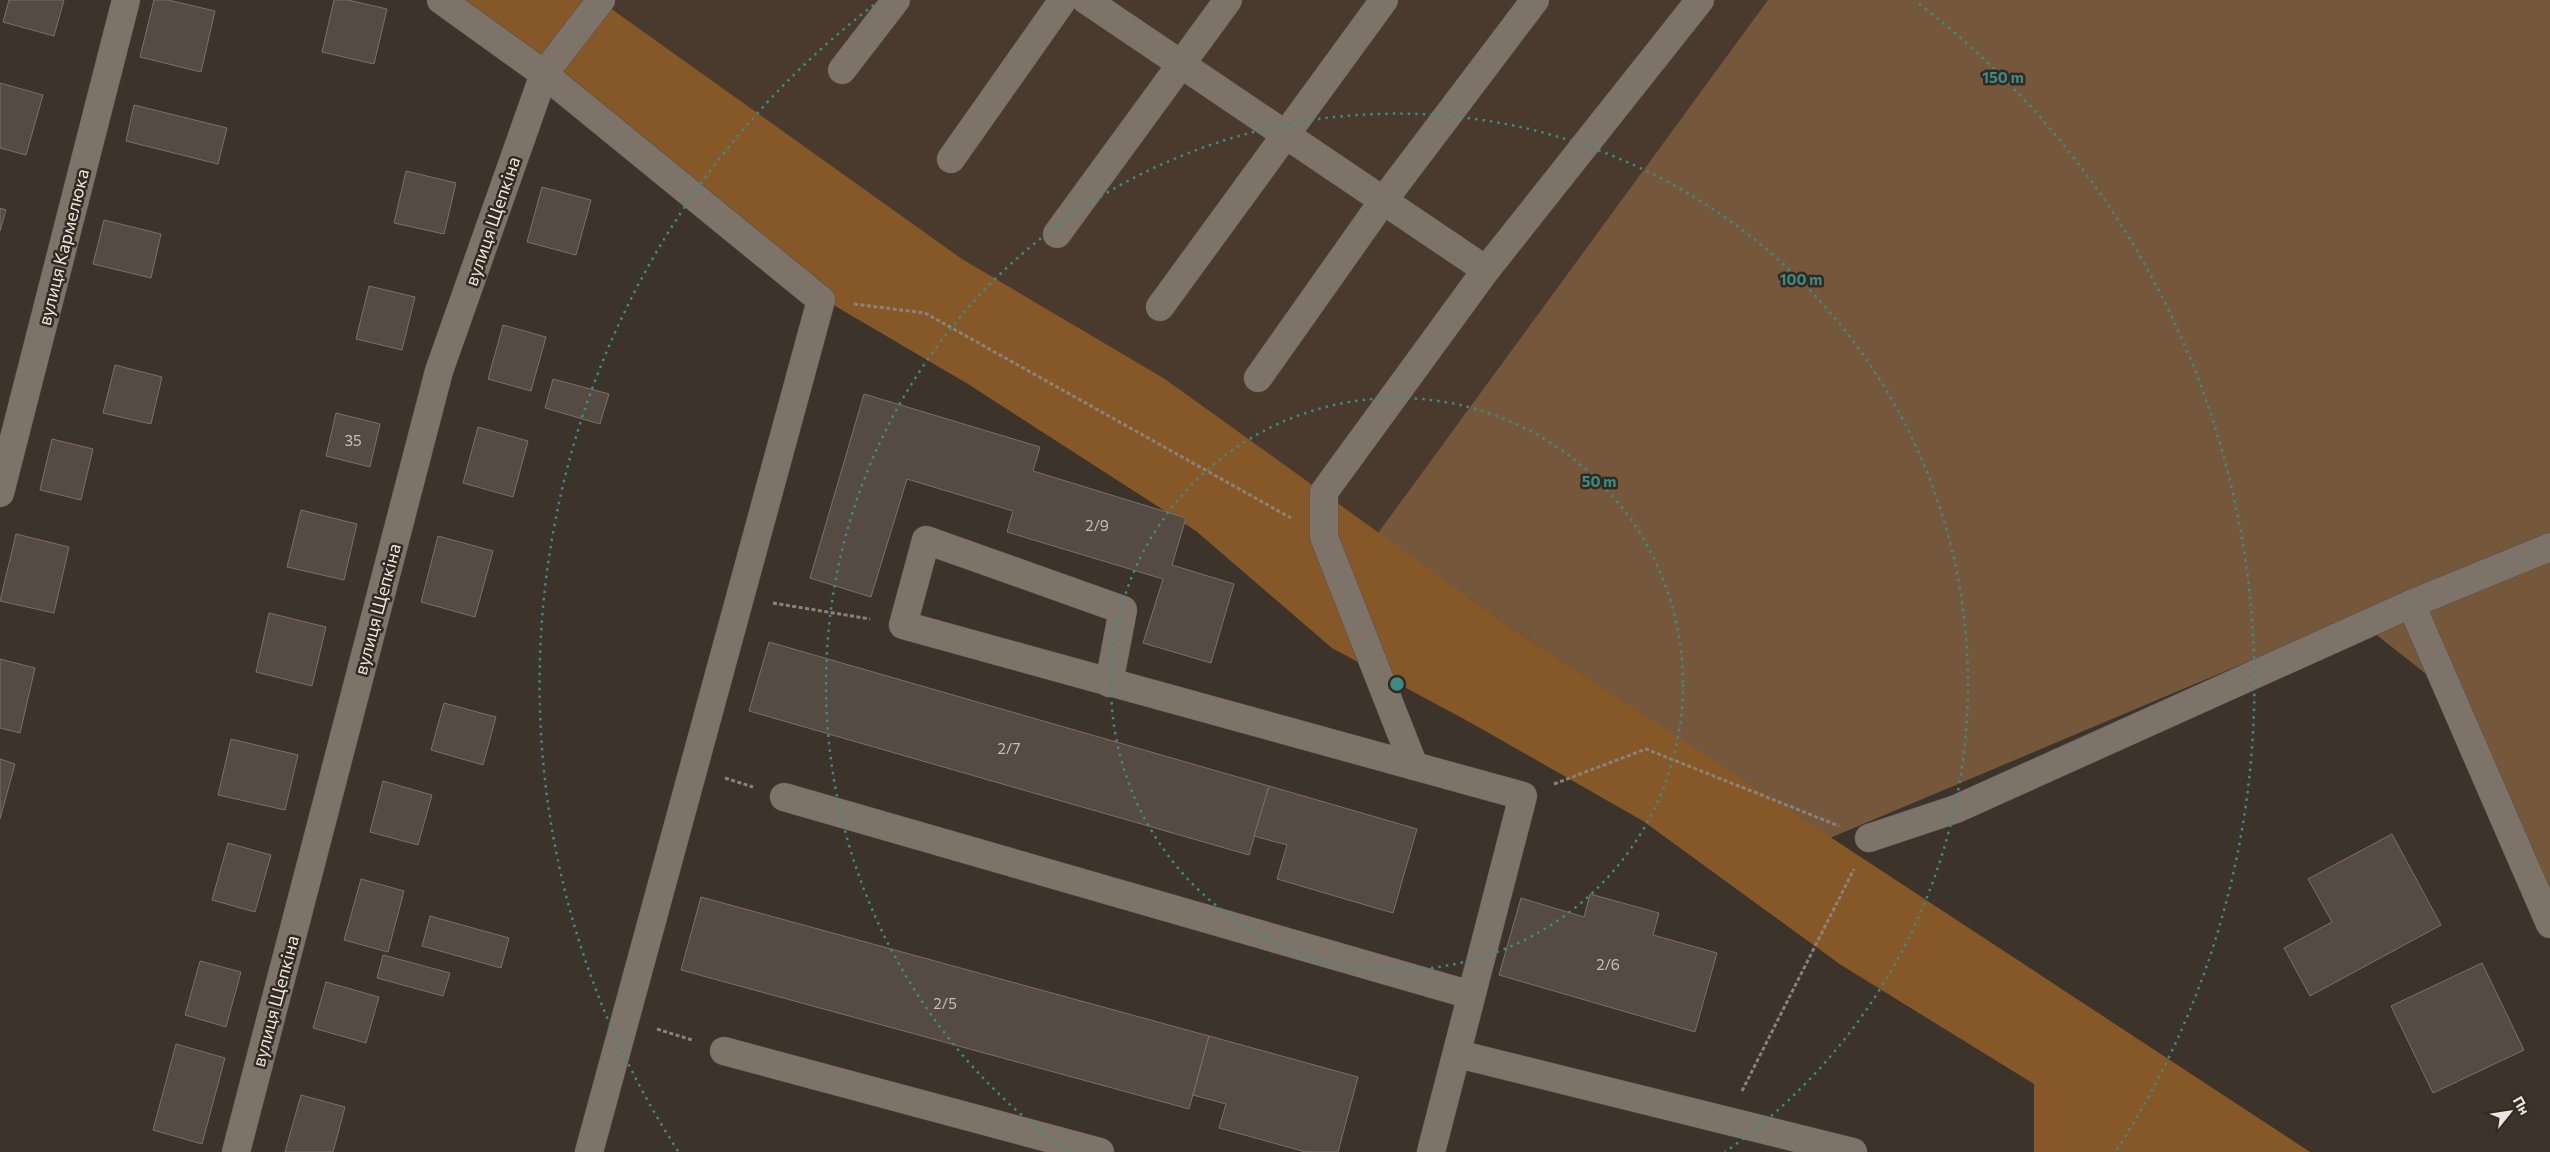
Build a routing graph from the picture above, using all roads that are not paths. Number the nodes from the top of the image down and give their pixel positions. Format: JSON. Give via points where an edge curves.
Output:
{"nodes":[{"id":1,"x":126,"y":0,"type":"edge"},
{"id":2,"x":442,"y":0,"type":"edge"},
{"id":3,"x":600,"y":0,"type":"edge"},
{"id":4,"x":896,"y":0,"type":"edge"},
{"id":5,"x":1063,"y":0,"type":"edge"},
{"id":6,"x":1086,"y":0,"type":"edge"},
{"id":7,"x":1228,"y":0,"type":"edge"},
{"id":8,"x":1384,"y":0,"type":"edge"},
{"id":9,"x":1535,"y":0,"type":"edge"},
{"id":10,"x":1700,"y":0,"type":"edge"},
{"id":11,"x":1180,"y":64,"type":"junction"},
{"id":12,"x":842,"y":70,"type":"dead end"},
{"id":13,"x":544,"y":74,"type":"junction"},
{"id":14,"x":1286,"y":136,"type":"junction"},
{"id":15,"x":951,"y":159,"type":"dead end"},
{"id":16,"x":1384,"y":201,"type":"junction"},
{"id":17,"x":1057,"y":234,"type":"dead end"},
{"id":18,"x":1486,"y":270,"type":"junction"},
{"id":19,"x":1160,"y":307,"type":"dead end"},
{"id":20,"x":1258,"y":378,"type":"dead end"},
{"id":21,"x":0,"y":493,"type":"edge"},
{"id":22,"x":2550,"y":548,"type":"edge"},
{"id":23,"x":2411,"y":604,"type":"junction"},
{"id":24,"x":1109,"y":683,"type":"junction"},
{"id":25,"x":1414,"y":766,"type":"junction"},
{"id":26,"x":784,"y":797,"type":"road end"},
{"id":27,"x":1869,"y":838,"type":"road end"},
{"id":28,"x":2550,"y":924,"type":"edge"},
{"id":29,"x":1471,"y":995,"type":"junction"},
{"id":30,"x":724,"y":1051,"type":"road end"},
{"id":31,"x":1458,"y":1054,"type":"junction"},
{"id":32,"x":236,"y":1152,"type":"edge"},
{"id":33,"x":589,"y":1152,"type":"edge"},
{"id":34,"x":1100,"y":1152,"type":"edge"},
{"id":35,"x":1431,"y":1152,"type":"edge"},
{"id":36,"x":1853,"y":1152,"type":"edge"}],
"edges":[{"from":1,"to":21,"type":"street","name":"вулиця Кармелюка"},
{"from":2,"to":13,"type":"street"},
{"from":3,"to":13,"type":"street","name":"вулиця Щепкіна"},
{"from":4,"to":12,"type":"street"},
{"from":5,"to":15,"type":"street"},
{"from":6,"to":11,"type":"street"},
{"from":7,"to":11,"type":"street"},
{"from":8,"to":14,"type":"street"},
{"from":9,"to":16,"type":"street"},
{"from":10,"to":18,"type":"street"},
{"from":11,"to":14,"type":"street"},
{"from":11,"to":17,"type":"street"},
{"from":13,"to":32,"type":"street","name":"вулиця Щепкіна","via":[[439,371]]},
{"from":13,"to":33,"type":"street","via":[[821,300]]},
{"from":14,"to":16,"type":"street"},
{"from":14,"to":19,"type":"street"},
{"from":16,"to":18,"type":"street"},
{"from":16,"to":20,"type":"street"},
{"from":18,"to":25,"type":"street","via":[[1324,492],[1324,537]]},
{"from":22,"to":23,"type":"street"},
{"from":23,"to":27,"type":"street","via":[[1956,809]]},
{"from":23,"to":28,"type":"street"},
{"from":24,"to":24,"type":"street","via":[[1123,610],[926,540],[903,625]]},
{"from":24,"to":25,"type":"street"},
{"from":25,"to":29,"type":"street","via":[[1523,796]]},
{"from":26,"to":29,"type":"street"},
{"from":29,"to":31,"type":"street"},
{"from":30,"to":34,"type":"street"},
{"from":31,"to":35,"type":"street"},
{"from":31,"to":36,"type":"street"}]}
